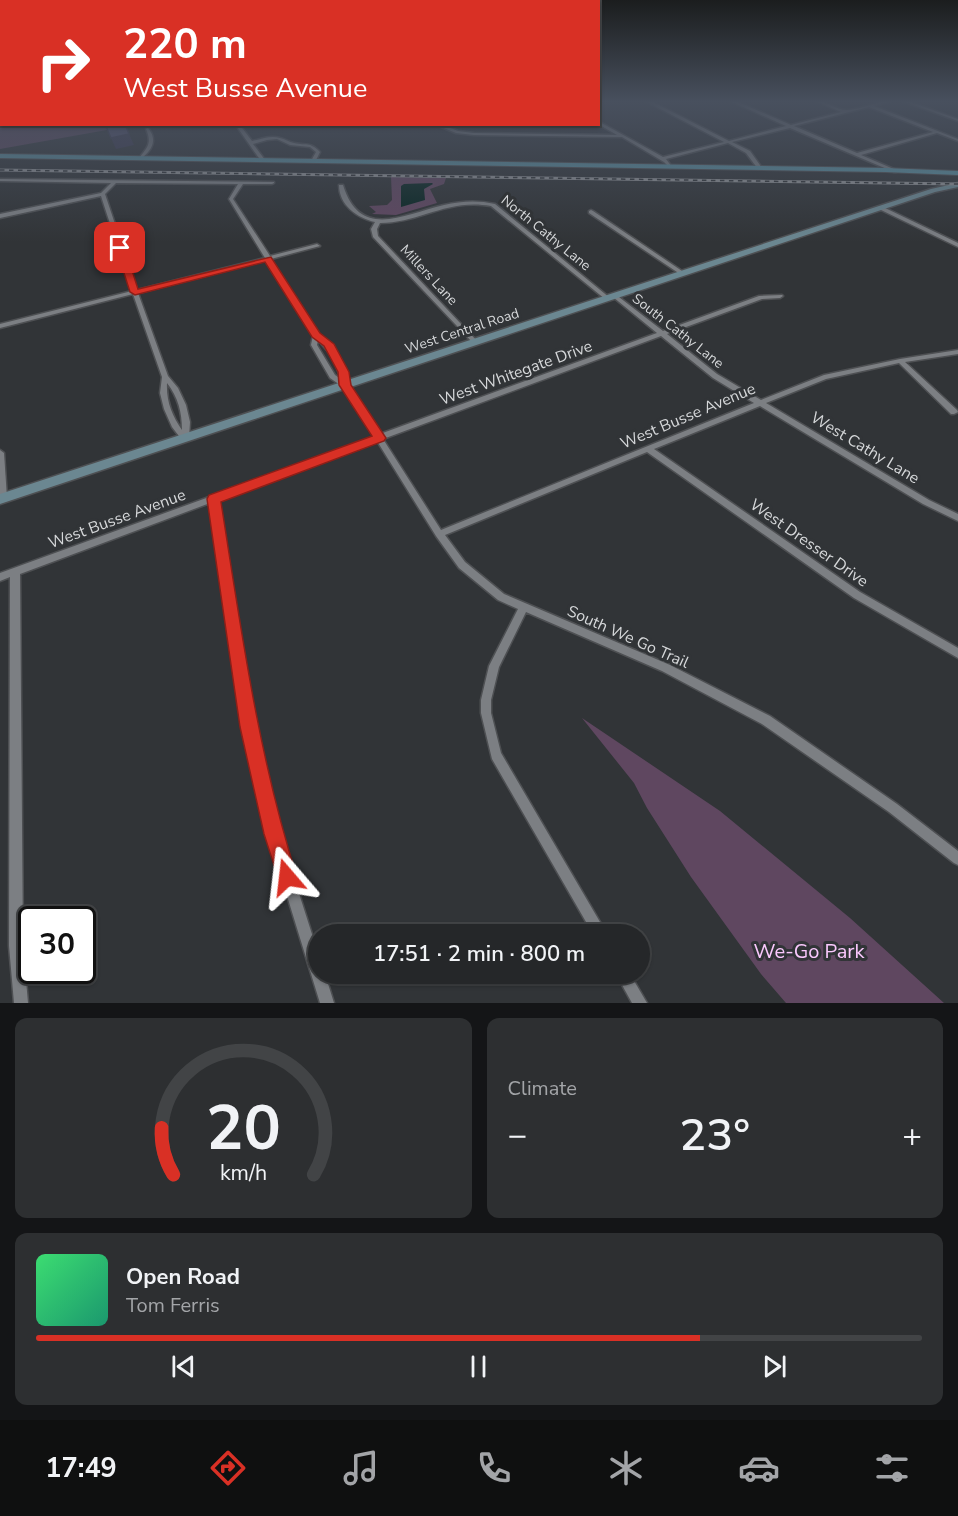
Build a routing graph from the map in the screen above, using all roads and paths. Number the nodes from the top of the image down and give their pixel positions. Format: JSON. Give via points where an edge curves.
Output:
{"nodes":[{"id":1,"x":151,"y":148,"type":"edge"},
{"id":2,"x":254,"y":148,"type":"edge"},
{"id":3,"x":312,"y":148,"type":"edge"},
{"id":4,"x":643,"y":148,"type":"edge"},
{"id":5,"x":705,"y":148,"type":"edge"},
{"id":6,"x":740,"y":148,"type":"edge"},
{"id":7,"x":838,"y":148,"type":"edge"},
{"id":8,"x":884,"y":148,"type":"edge"},
{"id":9,"x":0,"y":156,"type":"edge"},
{"id":10,"x":856,"y":156,"type":"junction"},
{"id":11,"x":141,"y":158,"type":"junction"},
{"id":12,"x":662,"y":159,"type":"junction"},
{"id":13,"x":263,"y":160,"type":"junction"},
{"id":14,"x":313,"y":161,"type":"junction"},
{"id":15,"x":670,"y":167,"type":"junction"},
{"id":16,"x":760,"y":168,"type":"junction"},
{"id":17,"x":889,"y":170,"type":"junction"},
{"id":18,"x":958,"y":177,"type":"edge"},
{"id":19,"x":0,"y":180,"type":"edge"},
{"id":20,"x":115,"y":181,"type":"junction"},
{"id":21,"x":241,"y":183,"type":"junction"},
{"id":22,"x":272,"y":183,"type":"dead end"},
{"id":23,"x":341,"y":186,"type":"dead end"},
{"id":24,"x":933,"y":190,"type":"junction"},
{"id":25,"x":958,"y":191,"type":"edge"},
{"id":26,"x":103,"y":194,"type":"junction"},
{"id":27,"x":881,"y":208,"type":"junction"},
{"id":28,"x":591,"y":212,"type":"dead end"},
{"id":29,"x":0,"y":216,"type":"edge"},
{"id":30,"x":378,"y":222,"type":"junction"},
{"id":31,"x":958,"y":244,"type":"edge"},
{"id":32,"x":317,"y":246,"type":"dead end"},
{"id":33,"x":268,"y":259,"type":"junction"},
{"id":34,"x":682,"y":273,"type":"junction"},
{"id":35,"x":135,"y":292,"type":"junction"},
{"id":36,"x":780,"y":296,"type":"dead end"},
{"id":37,"x":611,"y":297,"type":"junction"},
{"id":38,"x":0,"y":326,"type":"edge"},
{"id":39,"x":662,"y":333,"type":"junction"},
{"id":40,"x":316,"y":335,"type":"junction"},
{"id":41,"x":475,"y":342,"type":"junction"},
{"id":42,"x":958,"y":352,"type":"edge"},
{"id":43,"x":900,"y":361,"type":"junction"},
{"id":44,"x":165,"y":377,"type":"junction"},
{"id":45,"x":345,"y":385,"type":"junction"},
{"id":46,"x":758,"y":402,"type":"junction"},
{"id":47,"x":954,"y":412,"type":"dead end"},
{"id":48,"x":185,"y":438,"type":"junction"},
{"id":49,"x":380,"y":438,"type":"junction"},
{"id":50,"x":648,"y":449,"type":"junction"},
{"id":51,"x":0,"y":453,"type":"edge"},
{"id":52,"x":2,"y":499,"type":"edge"},
{"id":53,"x":214,"y":499,"type":"junction"},
{"id":54,"x":958,"y":518,"type":"edge"},
{"id":55,"x":439,"y":534,"type":"junction"},
{"id":56,"x":15,"y":572,"type":"junction"},
{"id":57,"x":0,"y":577,"type":"edge"},
{"id":58,"x":524,"y":608,"type":"junction"},
{"id":59,"x":958,"y":653,"type":"edge"},
{"id":60,"x":958,"y":859,"type":"edge"},
{"id":61,"x":594,"y":924,"type":"edge"},
{"id":62,"x":629,"y":984,"type":"edge"},
{"id":63,"x":21,"y":1003,"type":"edge"},
{"id":64,"x":327,"y":1003,"type":"edge"},
{"id":65,"x":640,"y":1003,"type":"edge"}],
"edges":[{"from":1,"to":11,"type":"street"},
{"from":2,"to":13,"type":"street"},
{"from":3,"to":14,"type":"street","via":[[318,152]]},
{"from":4,"to":12,"type":"street"},
{"from":5,"to":12,"type":"street"},
{"from":6,"to":16,"type":"street","via":[[750,153]]},
{"from":7,"to":10,"type":"street"},
{"from":8,"to":10,"type":"street"},
{"from":9,"to":11,"type":"main road"},
{"from":10,"to":17,"type":"street"},
{"from":10,"to":17,"type":"street"},
{"from":11,"to":13,"type":"main road"},
{"from":12,"to":15,"type":"street"},
{"from":13,"to":14,"type":"main road"},
{"from":14,"to":15,"type":"main road"},
{"from":15,"to":16,"type":"main road"},
{"from":16,"to":17,"type":"main road"},
{"from":17,"to":18,"type":"main road"},
{"from":17,"to":18,"type":"main road"},
{"from":18,"to":24,"type":"main road","name":"West Central Road"},
{"from":19,"to":20,"type":"street"},
{"from":20,"to":21,"type":"street"},
{"from":20,"to":26,"type":"street"},
{"from":21,"to":22,"type":"street"},
{"from":21,"to":33,"type":"street","via":[[231,199]]},
{"from":23,"to":30,"type":"street","via":[[348,205],[364,218]]},
{"from":24,"to":25,"type":"main road"},
{"from":24,"to":27,"type":"main road","name":"West Central Road"},
{"from":26,"to":29,"type":"street"},
{"from":26,"to":35,"type":"street"},
{"from":27,"to":31,"type":"street"},
{"from":27,"to":34,"type":"main road","name":"West Central Road"},
{"from":28,"to":34,"type":"street"},
{"from":30,"to":37,"type":"street","name":"North Cathy Lane","via":[[452,205],[494,205]]},
{"from":30,"to":41,"type":"street","name":"Millers Lane","via":[[375,236]]},
{"from":32,"to":33,"type":"street"},
{"from":33,"to":35,"type":"street"},
{"from":33,"to":40,"type":"street"},
{"from":34,"to":37,"type":"main road","name":"West Central Road"},
{"from":35,"to":38,"type":"street"},
{"from":35,"to":44,"type":"street"},
{"from":36,"to":39,"type":"street","via":[[761,297]]},
{"from":37,"to":39,"type":"street","name":"South Cathy Lane"},
{"from":37,"to":41,"type":"main road","name":"West Central Road"},
{"from":39,"to":46,"type":"street","name":"South Cathy Lane","via":[[716,376]]},
{"from":39,"to":49,"type":"street","name":"West Whitegate Drive"},
{"from":40,"to":45,"type":"street","via":[[328,344],[344,372]]},
{"from":40,"to":45,"type":"street","via":[[314,345],[332,376]]},
{"from":41,"to":45,"type":"main road","name":"West Central Road"},
{"from":42,"to":43,"type":"street","name":"West Busse Avenue"},
{"from":43,"to":46,"type":"street","name":"West Busse Avenue","via":[[824,377]]},
{"from":43,"to":47,"type":"street"},
{"from":44,"to":48,"type":"street","via":[[175,386],[188,422]]},
{"from":44,"to":48,"type":"street","via":[[161,388],[174,426]]},
{"from":45,"to":48,"type":"main road","name":"West Central Road"},
{"from":45,"to":49,"type":"street","name":"South We Go Trail"},
{"from":46,"to":50,"type":"street","name":"West Busse Avenue"},
{"from":46,"to":54,"type":"street","name":"West Cathy Lane"},
{"from":48,"to":52,"type":"main road","name":"West Central Road"},
{"from":49,"to":53,"type":"street","name":"West Busse Avenue"},
{"from":49,"to":55,"type":"street","name":"South We Go Trail"},
{"from":50,"to":55,"type":"street","name":"West Busse Avenue"},
{"from":50,"to":59,"type":"street","name":"West Dresser Drive","via":[[857,595]]},
{"from":51,"to":52,"type":"street"},
{"from":53,"to":56,"type":"street","name":"West Busse Avenue"},
{"from":53,"to":64,"type":"street","via":[[249,727],[274,834]]},
{"from":55,"to":58,"type":"street","name":"South We Go Trail","via":[[480,582]]},
{"from":56,"to":57,"type":"street","name":"West Busse Avenue"},
{"from":56,"to":63,"type":"street","via":[[16,946]]},
{"from":58,"to":60,"type":"street","name":"South We Go Trail","via":[[666,668],[766,720],[894,808]]},
{"from":58,"to":61,"type":"street","via":[[494,666],[486,713],[496,755]]},
{"from":62,"to":65,"type":"street"}]}
